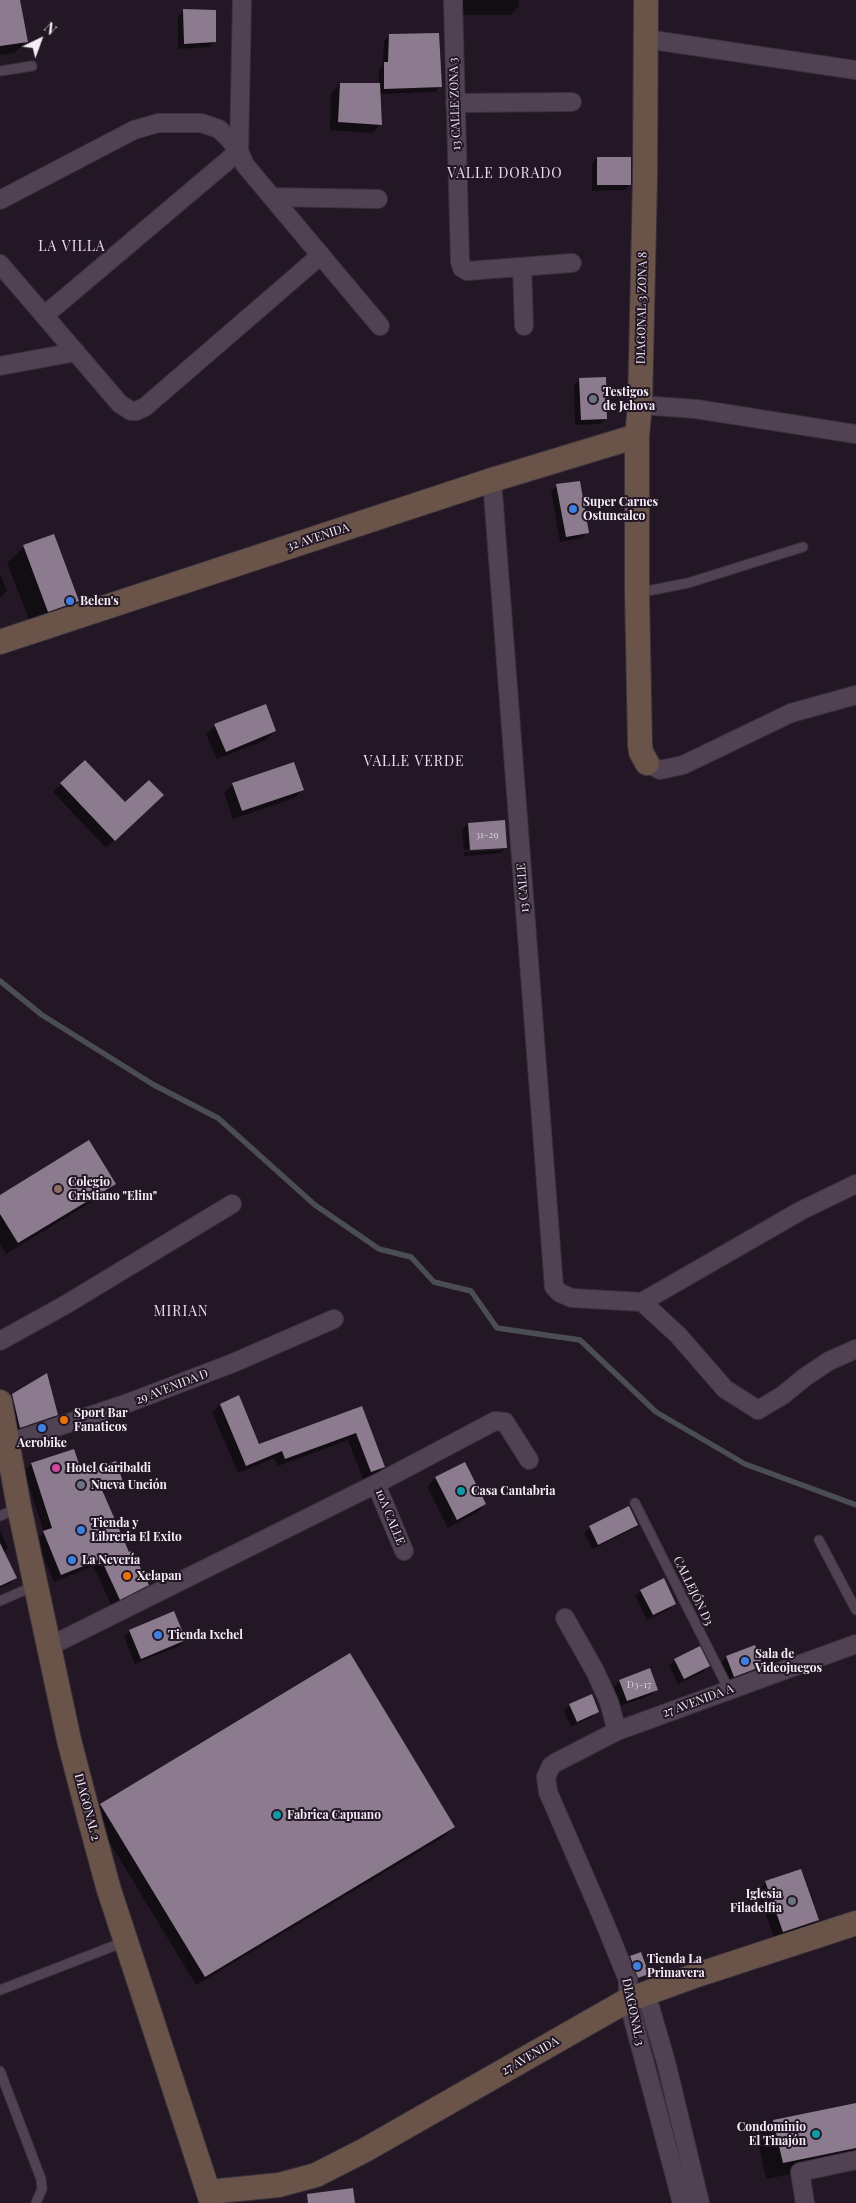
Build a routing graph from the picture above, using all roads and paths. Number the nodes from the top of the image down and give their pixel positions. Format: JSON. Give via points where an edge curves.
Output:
{"nodes":[{"id":1,"x":242,"y":0,"type":"edge"},
{"id":2,"x":453,"y":0,"type":"edge"},
{"id":3,"x":646,"y":0,"type":"edge"},
{"id":4,"x":646,"y":40,"type":"junction"},
{"id":5,"x":32,"y":66,"type":"dead end"},
{"id":6,"x":856,"y":70,"type":"edge"},
{"id":7,"x":0,"y":71,"type":"edge"},
{"id":8,"x":572,"y":102,"type":"dead end"},
{"id":9,"x":455,"y":103,"type":"junction"},
{"id":10,"x":240,"y":151,"type":"junction"},
{"id":11,"x":272,"y":197,"type":"junction"},
{"id":12,"x":378,"y":199,"type":"dead end"},
{"id":13,"x":0,"y":200,"type":"edge"},
{"id":14,"x":320,"y":255,"type":"junction"},
{"id":15,"x":572,"y":263,"type":"dead end"},
{"id":16,"x":0,"y":264,"type":"edge"},
{"id":17,"x":522,"y":267,"type":"junction"},
{"id":18,"x":45,"y":316,"type":"junction"},
{"id":19,"x":380,"y":326,"type":"dead end"},
{"id":20,"x":524,"y":326,"type":"dead end"},
{"id":21,"x":76,"y":352,"type":"junction"},
{"id":22,"x":0,"y":366,"type":"edge"},
{"id":23,"x":640,"y":405,"type":"junction"},
{"id":24,"x":856,"y":434,"type":"edge"},
{"id":25,"x":637,"y":436,"type":"junction"},
{"id":26,"x":492,"y":480,"type":"junction"},
{"id":27,"x":803,"y":547,"type":"dead end"},
{"id":28,"x":637,"y":593,"type":"junction"},
{"id":29,"x":0,"y":642,"type":"edge"},
{"id":30,"x":856,"y":695,"type":"edge"},
{"id":31,"x":647,"y":763,"type":"joint"},
{"id":32,"x":856,"y":1184,"type":"edge"},
{"id":33,"x":232,"y":1204,"type":"dead end"},
{"id":34,"x":642,"y":1302,"type":"junction"},
{"id":35,"x":334,"y":1320,"type":"dead end"},
{"id":36,"x":0,"y":1341,"type":"edge"},
{"id":37,"x":856,"y":1349,"type":"edge"},
{"id":38,"x":0,"y":1402,"type":"edge"},
{"id":39,"x":5,"y":1454,"type":"edge"},
{"id":40,"x":529,"y":1460,"type":"dead end"},
{"id":41,"x":376,"y":1484,"type":"junction"},
{"id":42,"x":635,"y":1503,"type":"dead end"},
{"id":43,"x":10,"y":1512,"type":"edge"},
{"id":44,"x":819,"y":1540,"type":"dead end"},
{"id":45,"x":404,"y":1551,"type":"dead end"},
{"id":46,"x":36,"y":1584,"type":"junction"},
{"id":47,"x":0,"y":1601,"type":"edge"},
{"id":48,"x":856,"y":1610,"type":"edge"},
{"id":49,"x":565,"y":1618,"type":"dead end"},
{"id":50,"x":856,"y":1644,"type":"edge"},
{"id":51,"x":50,"y":1646,"type":"junction"},
{"id":52,"x":729,"y":1690,"type":"junction"},
{"id":53,"x":617,"y":1731,"type":"junction"},
{"id":54,"x":548,"y":1771,"type":"joint"},
{"id":55,"x":856,"y":1923,"type":"edge"},
{"id":56,"x":126,"y":1940,"type":"junction"},
{"id":57,"x":0,"y":1990,"type":"edge"},
{"id":58,"x":637,"y":1997,"type":"junction"},
{"id":59,"x":0,"y":2071,"type":"edge"},
{"id":60,"x":856,"y":2160,"type":"edge"},
{"id":61,"x":210,"y":2198,"type":"edge"},
{"id":62,"x":36,"y":2203,"type":"edge"},
{"id":63,"x":682,"y":2203,"type":"edge"},
{"id":64,"x":700,"y":2203,"type":"edge"},
{"id":65,"x":805,"y":2203,"type":"edge"}],
"edges":[{"from":1,"to":10,"type":"street"},
{"from":2,"to":9,"type":"street","name":"13 CALLE ZONA 3"},
{"from":3,"to":4,"type":"street","name":"DIAGONAL 3 ZONA 8"},
{"from":4,"to":6,"type":"street"},
{"from":4,"to":23,"type":"street","name":"DIAGONAL 3 ZONA 8"},
{"from":5,"to":7,"type":"lane"},
{"from":8,"to":9,"type":"street"},
{"from":9,"to":17,"type":"street","name":"13 CALLE ZONA 3","via":[[462,268],[467,271]]},
{"from":10,"to":11,"type":"street","via":[[245,165]]},
{"from":10,"to":13,"type":"street","via":[[219,129],[201,123],[158,123],[134,130]]},
{"from":10,"to":18,"type":"street"},
{"from":11,"to":12,"type":"street"},
{"from":11,"to":14,"type":"street"},
{"from":14,"to":19,"type":"street"},
{"from":14,"to":21,"type":"street","via":[[141,409],[131,411],[125,408]]},
{"from":15,"to":17,"type":"street"},
{"from":16,"to":18,"type":"street"},
{"from":17,"to":20,"type":"street"},
{"from":18,"to":21,"type":"street"},
{"from":21,"to":22,"type":"street"},
{"from":23,"to":24,"type":"street","via":[[696,409]]},
{"from":23,"to":25,"type":"street","name":"DIAGONAL 3 ZONA 8"},
{"from":25,"to":26,"type":"street","name":"32 AVENIDA"},
{"from":25,"to":28,"type":"street","name":"DIAGONAL 3 ZONA 8"},
{"from":26,"to":29,"type":"street","name":"32 AVENIDA"},
{"from":26,"to":34,"type":"street","name":"13 CALLE","via":[[552,1281],[554,1288],[572,1298]]},
{"from":27,"to":28,"type":"lane","via":[[674,587]]},
{"from":28,"to":31,"type":"street","name":"DIAGONAL 3 ZONA 8","via":[[640,745]]},
{"from":30,"to":31,"type":"street","via":[[790,713],[672,768],[660,770]]},
{"from":32,"to":34,"type":"street","via":[[802,1210]]},
{"from":33,"to":36,"type":"street"},
{"from":34,"to":37,"type":"street","via":[[678,1335],[719,1383],[758,1410],[829,1361]]},
{"from":35,"to":39,"type":"street","name":"29 AVENIDA D"},
{"from":38,"to":39,"type":"street","name":"DIAGONAL 2"},
{"from":39,"to":43,"type":"street","name":"DIAGONAL 2"},
{"from":40,"to":41,"type":"street","via":[[506,1424],[502,1420],[494,1421]]},
{"from":41,"to":45,"type":"street","name":"10A CALLE"},
{"from":41,"to":51,"type":"street"},
{"from":42,"to":52,"type":"lane","name":"CALLEJÓN D3"},
{"from":43,"to":46,"type":"street","name":"DIAGONAL 2"},
{"from":44,"to":48,"type":"lane"},
{"from":46,"to":47,"type":"lane"},
{"from":46,"to":51,"type":"street","name":"DIAGONAL 2"},
{"from":49,"to":53,"type":"street","via":[[595,1671]]},
{"from":50,"to":52,"type":"street","name":"27 AVENIDA A"},
{"from":51,"to":56,"type":"street","name":"DIAGONAL 2","via":[[69,1740]]},
{"from":52,"to":53,"type":"street","name":"27 AVENIDA A"},
{"from":53,"to":54,"type":"street","name":"27 AVENIDA A","via":[[555,1763]]},
{"from":54,"to":58,"type":"street","name":"DIAGONAL 3","via":[[548,1792]]},
{"from":55,"to":58,"type":"street","name":"27 AVENIDA"},
{"from":56,"to":57,"type":"lane"},
{"from":56,"to":61,"type":"street","name":"DIAGONAL 2"},
{"from":58,"to":61,"type":"street","name":"27 AVENIDA","via":[[316,2175]]},
{"from":58,"to":63,"type":"street","name":"DIAGONAL 3"},
{"from":58,"to":64,"type":"street","name":"DIAGONAL 3","via":[[666,2062]]},
{"from":59,"to":62,"type":"lane","via":[[40,2179],[42,2189]]},
{"from":60,"to":65,"type":"street","via":[[800,2172]]}]}
